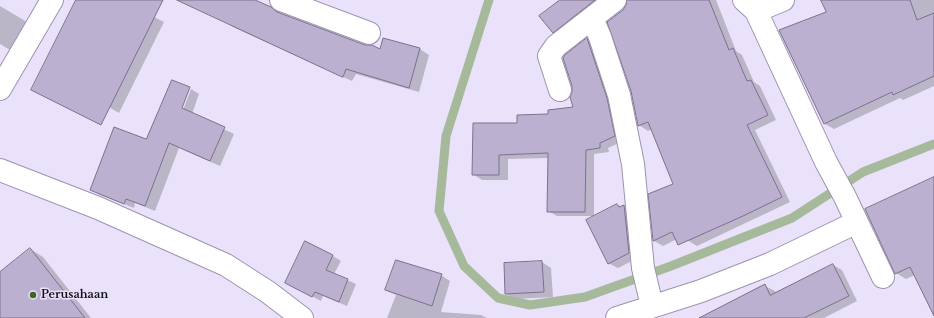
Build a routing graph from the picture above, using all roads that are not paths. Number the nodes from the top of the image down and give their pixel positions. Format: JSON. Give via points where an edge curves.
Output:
{"nodes":[{"id":1,"x":52,"y":0,"type":"edge"},
{"id":2,"x":282,"y":0,"type":"edge"},
{"id":3,"x":615,"y":0,"type":"edge"},
{"id":4,"x":783,"y":0,"type":"edge"},
{"id":5,"x":750,"y":6,"type":"edge"},
{"id":6,"x":592,"y":18,"type":"junction"},
{"id":7,"x":369,"y":33,"type":"dead end"},
{"id":8,"x":0,"y":89,"type":"edge"},
{"id":9,"x":560,"y":90,"type":"dead end"},
{"id":10,"x":0,"y":170,"type":"edge"},
{"id":11,"x":857,"y":222,"type":"junction"},
{"id":12,"x":882,"y":277,"type":"dead end"},
{"id":13,"x":652,"y":303,"type":"junction"},
{"id":14,"x":302,"y":318,"type":"edge"},
{"id":15,"x":617,"y":318,"type":"edge"}],
"edges":[{"from":1,"to":8,"type":"street"},
{"from":2,"to":7,"type":"street"},
{"from":3,"to":6,"type":"street"},
{"from":4,"to":5,"type":"street"},
{"from":5,"to":11,"type":"street"},
{"from":6,"to":9,"type":"street","via":[[556,46],[549,56]]},
{"from":6,"to":13,"type":"street","via":[[619,95],[633,164],[643,268]]},
{"from":10,"to":14,"type":"street","via":[[98,208],[219,262],[263,289]]},
{"from":11,"to":12,"type":"street"},
{"from":11,"to":13,"type":"street","via":[[770,264],[701,291]]},
{"from":13,"to":15,"type":"street"}]}
